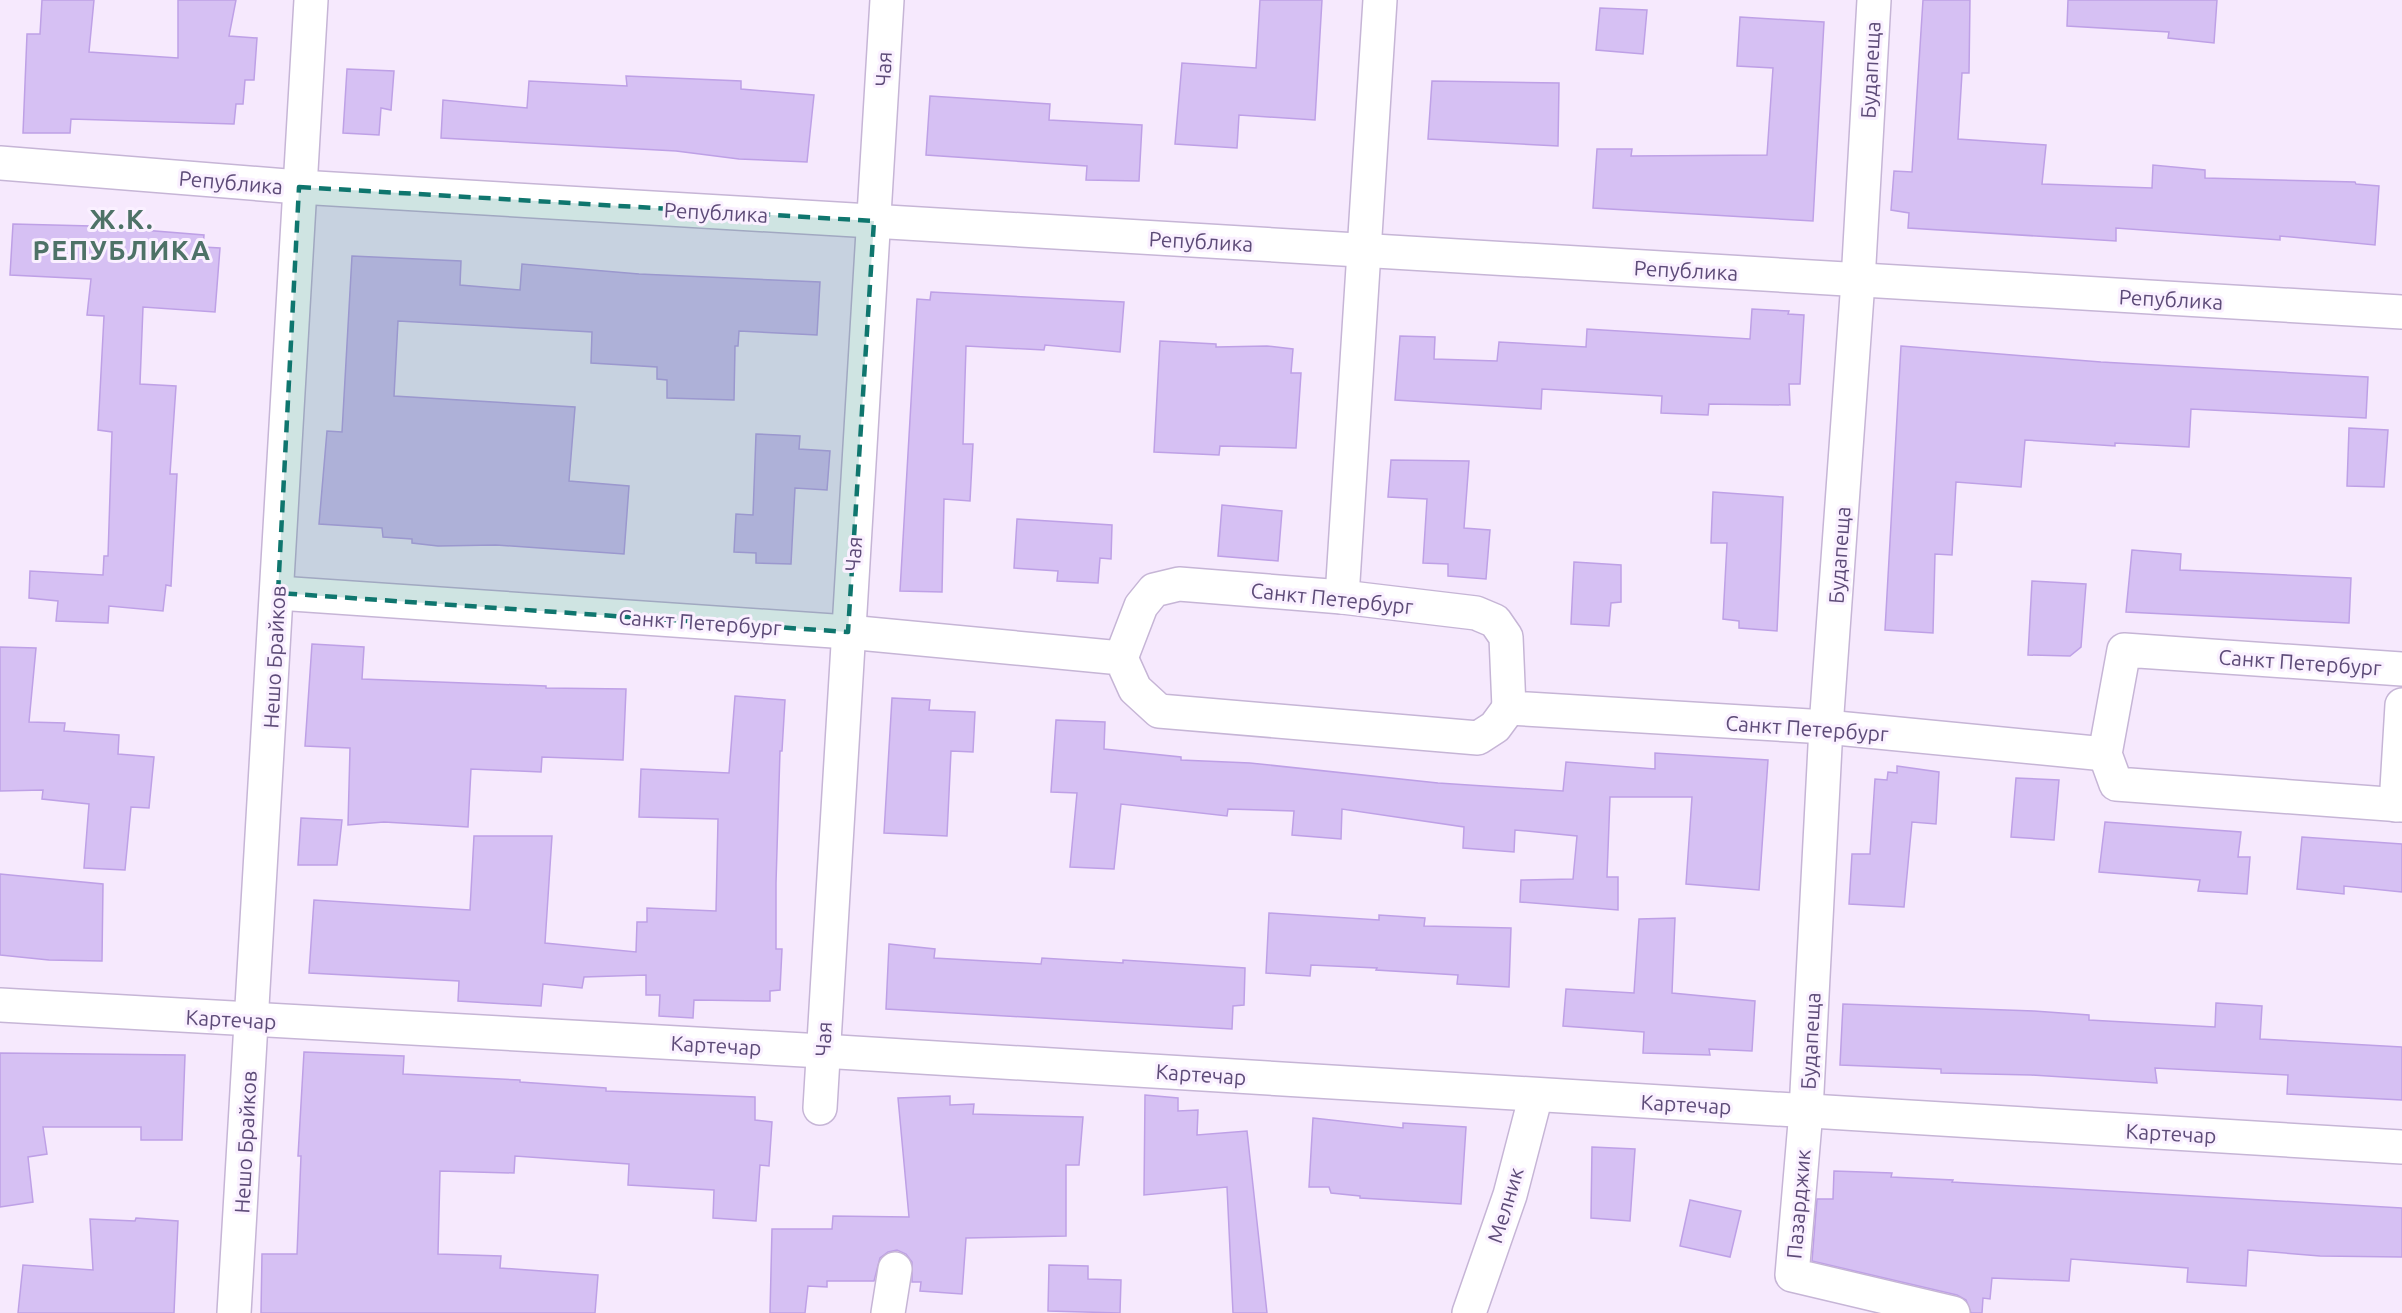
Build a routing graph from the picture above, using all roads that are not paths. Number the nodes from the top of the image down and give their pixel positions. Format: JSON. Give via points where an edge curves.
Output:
{"nodes":[{"id":1,"x":311,"y":0,"type":"edge"},
{"id":2,"x":887,"y":0,"type":"edge"},
{"id":3,"x":1380,"y":0,"type":"edge"},
{"id":4,"x":1874,"y":0,"type":"edge"},
{"id":5,"x":0,"y":163,"type":"edge"},
{"id":6,"x":299,"y":188,"type":"junction"},
{"id":7,"x":874,"y":221,"type":"junction"},
{"id":8,"x":1365,"y":251,"type":"junction"},
{"id":9,"x":1858,"y":281,"type":"junction"},
{"id":10,"x":2402,"y":312,"type":"edge"},
{"id":11,"x":278,"y":593,"type":"junction"},
{"id":12,"x":1342,"y":597,"type":"junction"},
{"id":13,"x":848,"y":632,"type":"junction"},
{"id":14,"x":1120,"y":658,"type":"junction"},
{"id":15,"x":2402,"y":669,"type":"edge"},
{"id":16,"x":2402,"y":705,"type":"edge"},
{"id":17,"x":1509,"y":708,"type":"junction"},
{"id":18,"x":1826,"y":727,"type":"junction"},
{"id":19,"x":2105,"y":754,"type":"junction"},
{"id":20,"x":2399,"y":805,"type":"edge"},
{"id":21,"x":0,"y":1005,"type":"edge"},
{"id":22,"x":252,"y":1020,"type":"junction"},
{"id":23,"x":822,"y":1051,"type":"junction"},
{"id":24,"x":1536,"y":1095,"type":"junction"},
{"id":25,"x":820,"y":1108,"type":"dead end"},
{"id":26,"x":1806,"y":1111,"type":"junction"},
{"id":27,"x":2402,"y":1147,"type":"edge"},
{"id":28,"x":895,"y":1269,"type":"dead end"},
{"id":29,"x":235,"y":1311,"type":"edge"},
{"id":30,"x":888,"y":1313,"type":"edge"},
{"id":31,"x":1469,"y":1313,"type":"edge"},
{"id":32,"x":1953,"y":1313,"type":"edge"}],
"edges":[{"from":1,"to":6,"type":"street","name":"Нешо Брайков"},
{"from":2,"to":7,"type":"street","name":"Чая"},
{"from":3,"to":8,"type":"street"},
{"from":4,"to":9,"type":"street","name":"Будапеща"},
{"from":5,"to":6,"type":"street","name":"Република"},
{"from":6,"to":7,"type":"street","name":"Република"},
{"from":6,"to":11,"type":"street","name":"Нешо Брайков"},
{"from":7,"to":8,"type":"street","name":"Република"},
{"from":7,"to":13,"type":"street","name":"Чая"},
{"from":8,"to":9,"type":"street","name":"Република"},
{"from":8,"to":12,"type":"street"},
{"from":9,"to":10,"type":"street","name":"Република"},
{"from":9,"to":18,"type":"street","name":"Будапеща"},
{"from":11,"to":13,"type":"street","name":"Санкт Петербург"},
{"from":11,"to":22,"type":"street","name":"Нешо Брайков"},
{"from":12,"to":14,"type":"street","name":"Санкт Петербург","via":[[1179,584],[1154,590],[1141,606]]},
{"from":12,"to":17,"type":"street","name":"Санкт Петербург","via":[[1476,613],[1495,621],[1506,637]]},
{"from":13,"to":14,"type":"street","name":"Санкт Петербург"},
{"from":13,"to":23,"type":"street","name":"Чая"},
{"from":14,"to":17,"type":"street","via":[[1135,689],[1159,711],[1478,738],[1495,728]]},
{"from":15,"to":19,"type":"street","name":"Санкт Петербург","via":[[2124,650]]},
{"from":16,"to":20,"type":"street"},
{"from":17,"to":18,"type":"street","name":"Санкт Петербург"},
{"from":18,"to":19,"type":"street","name":"Санкт Петербург"},
{"from":18,"to":26,"type":"street","name":"Будапеща"},
{"from":19,"to":20,"type":"street","name":"Санкт Петербург","via":[[2115,784]]},
{"from":21,"to":22,"type":"street","name":"Картечар"},
{"from":22,"to":23,"type":"street","name":"Картечар"},
{"from":22,"to":29,"type":"street","name":"Нешо Брайков"},
{"from":23,"to":24,"type":"street","name":"Картечар"},
{"from":23,"to":25,"type":"street","name":"Чая"},
{"from":24,"to":26,"type":"street","name":"Картечар"},
{"from":24,"to":31,"type":"street","name":"Мелник","via":[[1510,1195]]},
{"from":26,"to":27,"type":"street","name":"Картечар"},
{"from":26,"to":32,"type":"street","name":"Пазарджик","via":[[1792,1275]]},
{"from":28,"to":30,"type":"street"}]}
